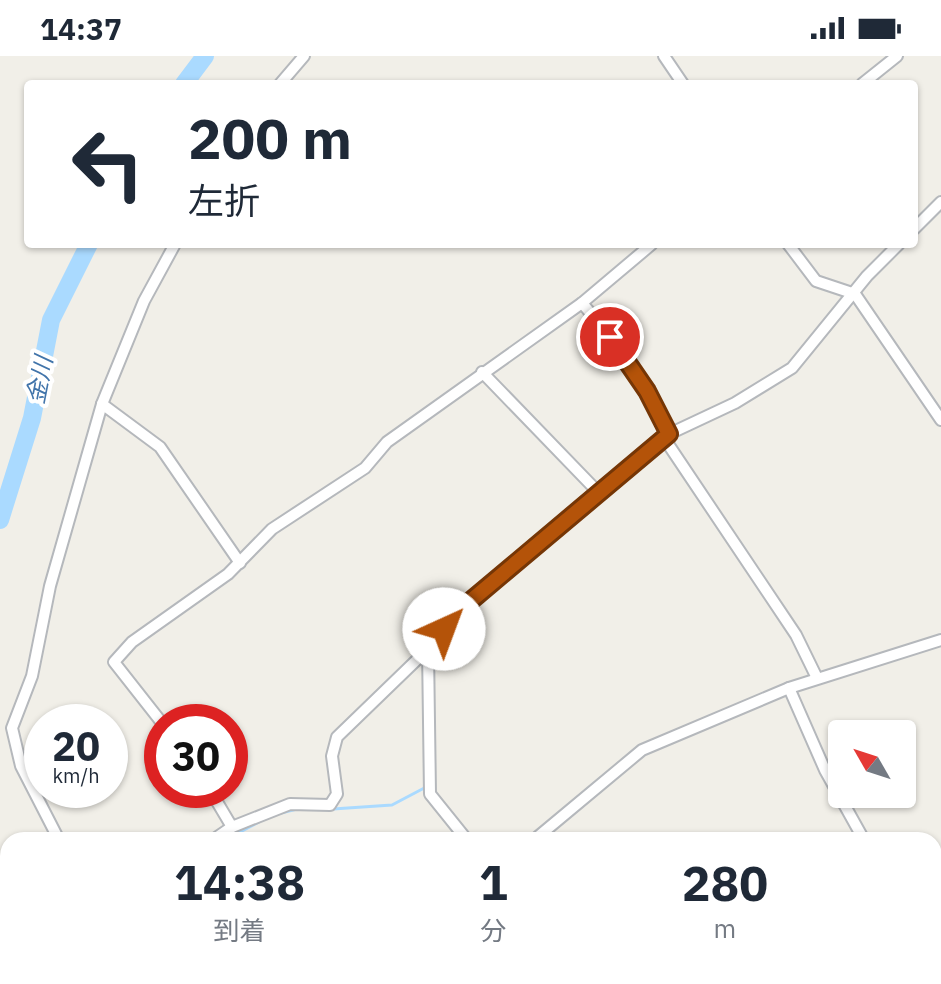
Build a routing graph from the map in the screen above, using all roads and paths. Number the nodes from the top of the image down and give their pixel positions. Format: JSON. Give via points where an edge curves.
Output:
{"nodes":[{"id":1,"x":304,"y":56,"type":"edge"},
{"id":2,"x":664,"y":56,"type":"edge"},
{"id":3,"x":897,"y":56,"type":"edge"},
{"id":4,"x":283,"y":80,"type":"edge"},
{"id":5,"x":680,"y":80,"type":"edge"},
{"id":6,"x":867,"y":80,"type":"edge"},
{"id":7,"x":941,"y":202,"type":"edge"},
{"id":8,"x":918,"y":225,"type":"edge"},
{"id":9,"x":173,"y":248,"type":"edge"},
{"id":10,"x":647,"y":248,"type":"edge"},
{"id":11,"x":791,"y":248,"type":"edge"},
{"id":12,"x":895,"y":248,"type":"edge"},
{"id":13,"x":855,"y":294,"type":"junction"},
{"id":14,"x":582,"y":303,"type":"junction"},
{"id":15,"x":482,"y":372,"type":"junction"},
{"id":16,"x":102,"y":404,"type":"junction"},
{"id":17,"x":941,"y":420,"type":"edge"},
{"id":18,"x":666,"y":436,"type":"junction"},
{"id":19,"x":597,"y":491,"type":"junction"},
{"id":20,"x":240,"y":563,"type":"junction"},
{"id":21,"x":941,"y":640,"type":"edge"},
{"id":22,"x":428,"y":649,"type":"junction"},
{"id":23,"x":817,"y":678,"type":"junction"},
{"id":24,"x":789,"y":688,"type":"junction"},
{"id":25,"x":147,"y":704,"type":"edge"},
{"id":26,"x":221,"y":808,"type":"edge"},
{"id":27,"x":232,"y":827,"type":"junction"},
{"id":28,"x":55,"y":832,"type":"edge"},
{"id":29,"x":225,"y":832,"type":"edge"},
{"id":30,"x":461,"y":832,"type":"edge"},
{"id":31,"x":544,"y":832,"type":"edge"},
{"id":32,"x":860,"y":832,"type":"edge"}],
"edges":[{"from":1,"to":4,"type":"street"},
{"from":2,"to":5,"type":"street"},
{"from":3,"to":6,"type":"street"},
{"from":7,"to":8,"type":"street"},
{"from":9,"to":16,"type":"street","via":[[144,301]]},
{"from":10,"to":14,"type":"street"},
{"from":11,"to":13,"type":"street","via":[[816,281]]},
{"from":12,"to":13,"type":"street"},
{"from":13,"to":17,"type":"street"},
{"from":13,"to":18,"type":"street","via":[[792,368]]},
{"from":14,"to":15,"type":"street"},
{"from":14,"to":18,"type":"street","via":[[625,354]]},
{"from":15,"to":19,"type":"street"},
{"from":15,"to":20,"type":"street","via":[[387,442],[365,468],[272,529]]},
{"from":16,"to":20,"type":"street","via":[[160,447]]},
{"from":16,"to":28,"type":"street","via":[[50,586],[32,676],[12,728],[21,766]]},
{"from":18,"to":19,"type":"street"},
{"from":18,"to":23,"type":"street","via":[[796,635]]},
{"from":19,"to":22,"type":"street","via":[[461,609]]},
{"from":20,"to":25,"type":"street","via":[[132,642],[114,662]]},
{"from":21,"to":23,"type":"street"},
{"from":22,"to":27,"type":"street","via":[[337,737],[332,756],[337,794],[330,805],[290,804]]},
{"from":22,"to":30,"type":"street","via":[[430,794]]},
{"from":23,"to":24,"type":"street"},
{"from":24,"to":31,"type":"street","via":[[642,750]]},
{"from":24,"to":32,"type":"street"},
{"from":26,"to":27,"type":"street"},
{"from":27,"to":29,"type":"street"}]}
